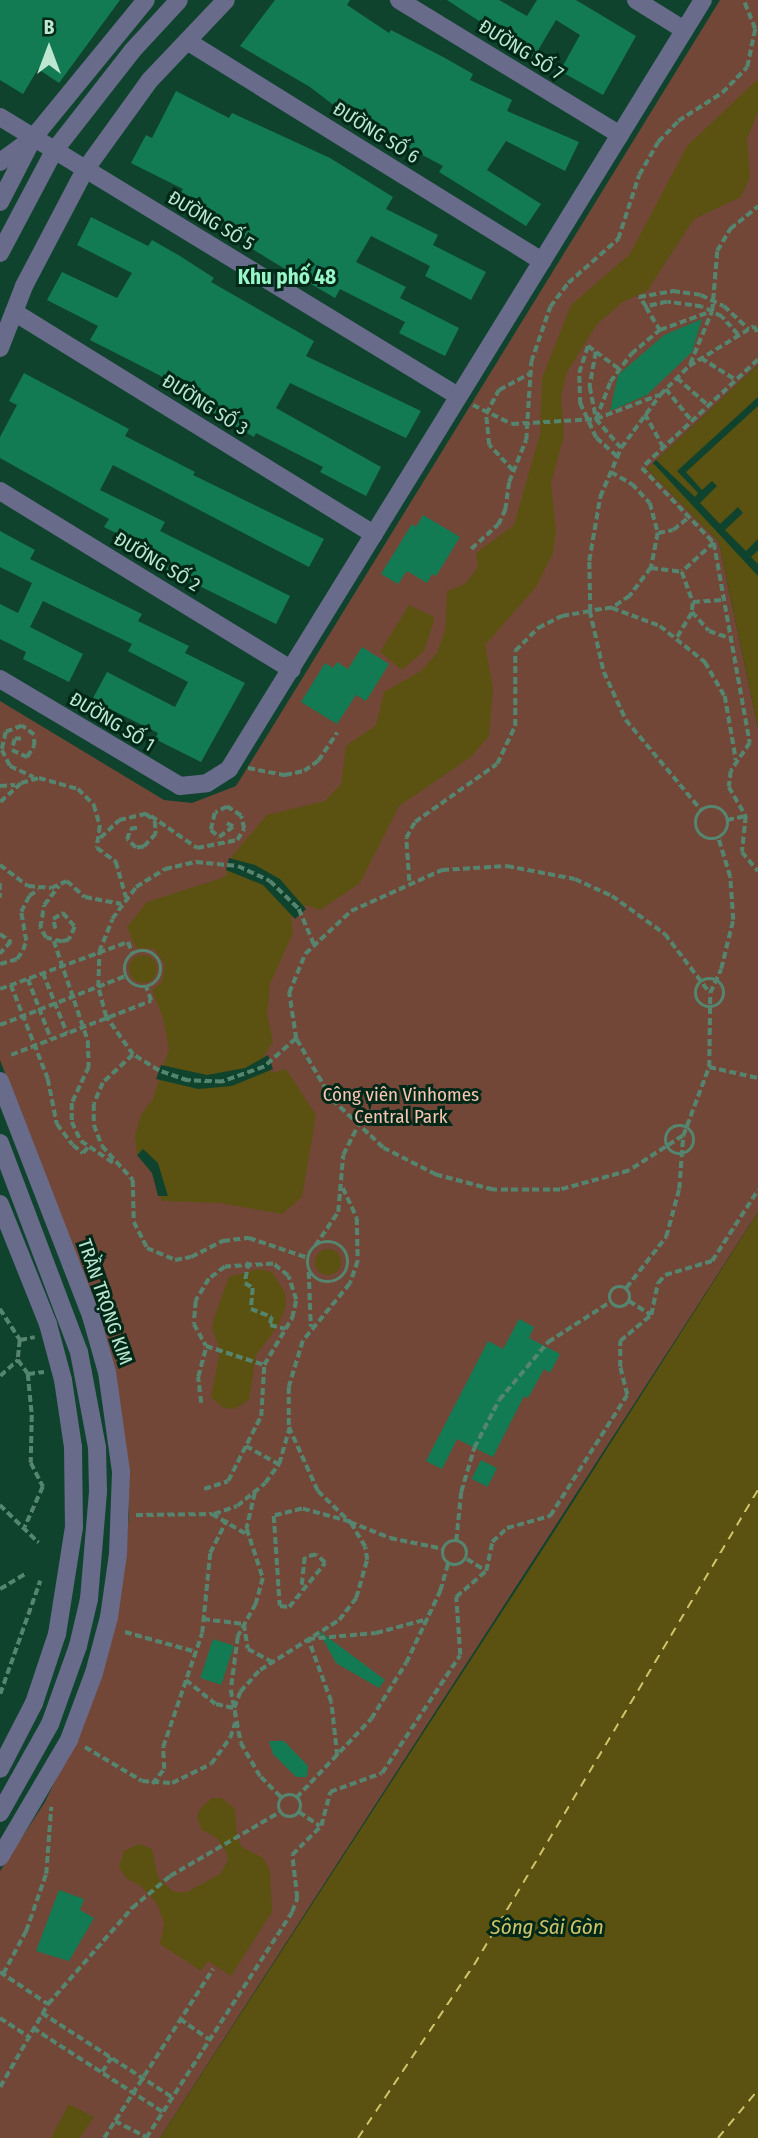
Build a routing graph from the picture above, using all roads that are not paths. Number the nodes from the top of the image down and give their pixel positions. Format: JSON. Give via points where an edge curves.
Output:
{"nodes":[{"id":1,"x":146,"y":0,"type":"edge"},
{"id":2,"x":179,"y":0,"type":"edge"},
{"id":3,"x":226,"y":0,"type":"edge"},
{"id":4,"x":399,"y":0,"type":"edge"},
{"id":5,"x":636,"y":0,"type":"edge"},
{"id":6,"x":703,"y":0,"type":"edge"},
{"id":7,"x":684,"y":30,"type":"junction"},
{"id":8,"x":187,"y":41,"type":"junction"},
{"id":9,"x":0,"y":117,"type":"edge"},
{"id":10,"x":620,"y":135,"type":"junction"},
{"id":11,"x":33,"y":138,"type":"junction"},
{"id":12,"x":54,"y":151,"type":"junction"},
{"id":13,"x":0,"y":162,"type":"edge"},
{"id":14,"x":85,"y":170,"type":"junction"},
{"id":15,"x":0,"y":202,"type":"edge"},
{"id":16,"x":0,"y":253,"type":"edge"},
{"id":17,"x":542,"y":261,"type":"junction"},
{"id":18,"x":14,"y":312,"type":"junction"},
{"id":19,"x":0,"y":348,"type":"edge"},
{"id":20,"x":464,"y":399,"type":"junction"},
{"id":21,"x":0,"y":491,"type":"edge"},
{"id":22,"x":374,"y":534,"type":"junction"},
{"id":23,"x":292,"y":670,"type":"junction"},
{"id":24,"x":0,"y":679,"type":"edge"},
{"id":25,"x":0,"y":1081,"type":"edge"},
{"id":26,"x":0,"y":1143,"type":"edge"},
{"id":27,"x":0,"y":1205,"type":"edge"},
{"id":28,"x":0,"y":1769,"type":"edge"},
{"id":29,"x":0,"y":1813,"type":"edge"},
{"id":30,"x":0,"y":1857,"type":"edge"}],
"edges":[{"from":1,"to":11,"type":"street"},
{"from":2,"to":12,"type":"street","via":[[132,51]]},
{"from":3,"to":8,"type":"street"},
{"from":4,"to":10,"type":"street","name":"ĐƯỜNG SỐ 7"},
{"from":5,"to":7,"type":"street"},
{"from":6,"to":7,"type":"street"},
{"from":7,"to":10,"type":"street"},
{"from":8,"to":14,"type":"street","via":[[150,80]]},
{"from":8,"to":17,"type":"street","name":"ĐƯỜNG SỐ 6"},
{"from":9,"to":11,"type":"street","name":"ĐƯỜNG SỐ 5"},
{"from":10,"to":17,"type":"street"},
{"from":11,"to":12,"type":"street","name":"ĐƯỜNG SỐ 5"},
{"from":11,"to":13,"type":"street"},
{"from":11,"to":15,"type":"street"},
{"from":12,"to":14,"type":"street","name":"ĐƯỜNG SỐ 5"},
{"from":12,"to":16,"type":"street"},
{"from":14,"to":18,"type":"street"},
{"from":14,"to":20,"type":"street","name":"ĐƯỜNG SỐ 5"},
{"from":17,"to":20,"type":"street"},
{"from":18,"to":19,"type":"street"},
{"from":18,"to":22,"type":"street","name":"ĐƯỜNG SỐ 3"},
{"from":20,"to":22,"type":"street"},
{"from":21,"to":23,"type":"street","name":"ĐƯỜNG SỐ 2"},
{"from":22,"to":23,"type":"street"},
{"from":23,"to":24,"type":"street","name":"ĐƯỜNG SỐ 1","via":[[229,769],[207,783],[180,786]]},
{"from":25,"to":30,"type":"street","name":"TRẦN TRỌNG KIM","via":[[91,1316],[109,1384],[121,1472],[118,1554],[94,1673],[69,1740]]},
{"from":26,"to":29,"type":"street","name":"TRẦN TRỌNG KIM","via":[[79,1352],[97,1447],[98,1492],[89,1600],[78,1646],[50,1724]]},
{"from":27,"to":28,"type":"street","via":[[48,1324],[62,1380],[73,1447],[74,1527],[57,1634],[34,1703]]}]}
